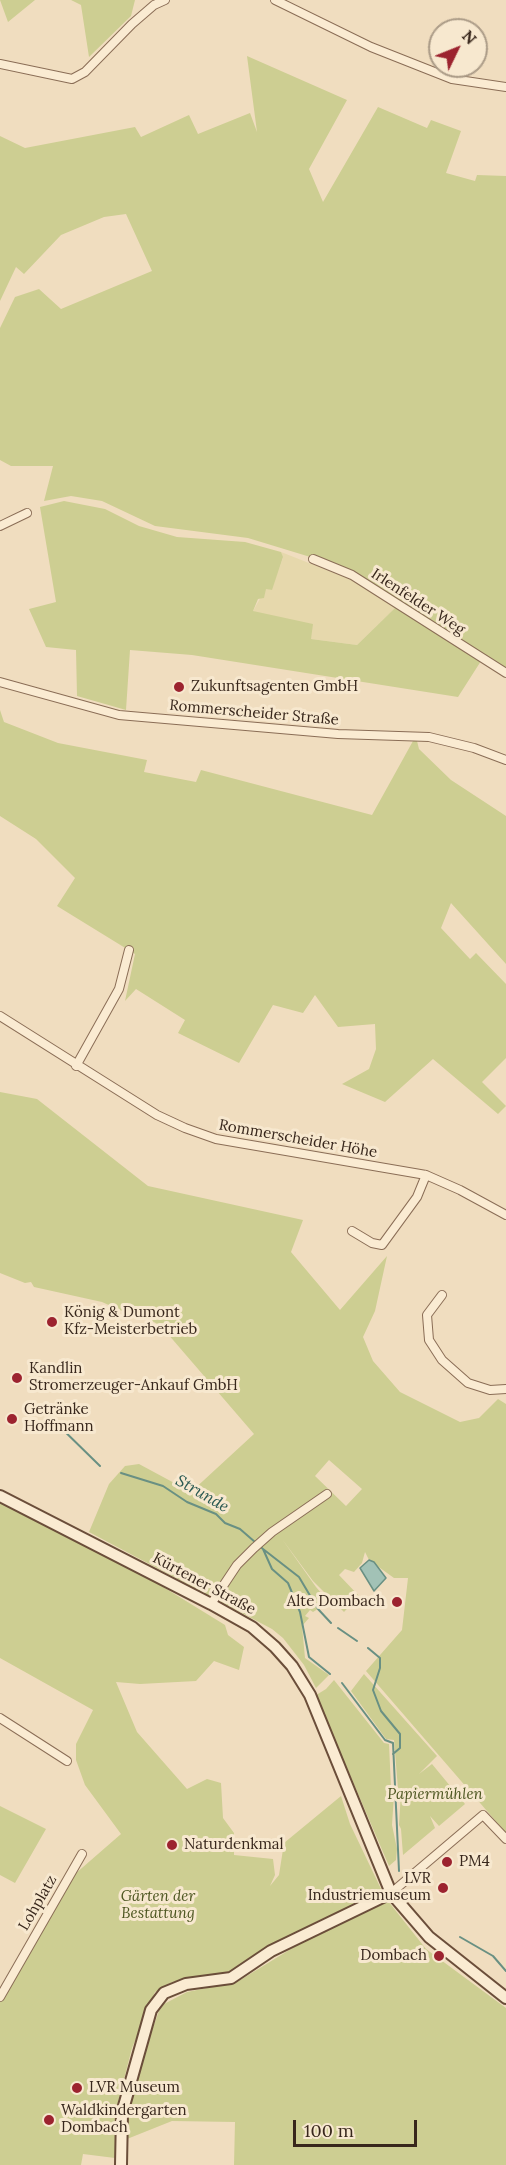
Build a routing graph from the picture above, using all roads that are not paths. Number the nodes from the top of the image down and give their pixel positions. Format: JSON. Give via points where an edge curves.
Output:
{"nodes":[{"id":1,"x":165,"y":0,"type":"edge"},
{"id":2,"x":275,"y":0,"type":"edge"},
{"id":3,"x":0,"y":64,"type":"edge"},
{"id":4,"x":506,"y":87,"type":"edge"},
{"id":5,"x":27,"y":513,"type":"dead end"},
{"id":6,"x":0,"y":526,"type":"edge"},
{"id":7,"x":313,"y":559,"type":"dead end"},
{"id":8,"x":506,"y":674,"type":"edge"},
{"id":9,"x":0,"y":682,"type":"edge"},
{"id":10,"x":506,"y":760,"type":"edge"},
{"id":11,"x":129,"y":950,"type":"dead end"},
{"id":12,"x":0,"y":1016,"type":"edge"},
{"id":13,"x":76,"y":1066,"type":"junction"},
{"id":14,"x":426,"y":1175,"type":"junction"},
{"id":15,"x":506,"y":1215,"type":"edge"},
{"id":16,"x":352,"y":1231,"type":"dead end"},
{"id":17,"x":442,"y":1295,"type":"dead end"},
{"id":18,"x":506,"y":1389,"type":"edge"},
{"id":19,"x":327,"y":1494,"type":"dead end"},
{"id":20,"x":0,"y":1496,"type":"edge"},
{"id":21,"x":211,"y":1604,"type":"junction"},
{"id":22,"x":0,"y":1718,"type":"edge"},
{"id":23,"x":67,"y":1761,"type":"dead end"},
{"id":24,"x":506,"y":1839,"type":"edge"},
{"id":25,"x":82,"y":1854,"type":"dead end"},
{"id":26,"x":391,"y":1893,"type":"junction"},
{"id":27,"x":0,"y":1997,"type":"edge"},
{"id":28,"x":506,"y":1998,"type":"edge"},
{"id":29,"x":121,"y":2165,"type":"edge"}],
"edges":[{"from":1,"to":3,"type":"street","via":[[154,5],[85,72],[72,79]]},
{"from":2,"to":4,"type":"street","via":[[371,47],[452,79]]},
{"from":5,"to":6,"type":"street"},
{"from":7,"to":8,"type":"street","name":"Irlenfelder Weg","via":[[352,575]]},
{"from":9,"to":10,"type":"street","name":"Rommerscheider Straße","via":[[119,715],[338,734],[429,737]]},
{"from":11,"to":13,"type":"street","via":[[119,989]]},
{"from":12,"to":13,"type":"street","name":"Rommerscheider Höhe"},
{"from":13,"to":14,"type":"street","name":"Rommerscheider Höhe","via":[[157,1115],[216,1138]]},
{"from":14,"to":15,"type":"street","name":"Rommerscheider Höhe"},
{"from":14,"to":16,"type":"street","via":[[417,1197],[382,1245]]},
{"from":17,"to":18,"type":"street","via":[[427,1315],[429,1341],[442,1360],[468,1383],[490,1390]]},
{"from":19,"to":21,"type":"street","via":[[254,1548],[237,1565]]},
{"from":20,"to":21,"type":"main road","name":"Kürtener Straße"},
{"from":21,"to":26,"type":"main road","name":"Kürtener Straße","via":[[252,1627],[292,1666],[310,1695]]},
{"from":22,"to":23,"type":"street"},
{"from":24,"to":26,"type":"street","via":[[483,1815]]},
{"from":25,"to":27,"type":"street","name":"Lohplatz"},
{"from":26,"to":28,"type":"main road","name":"Kürtener Straße","via":[[429,1937]]},
{"from":26,"to":29,"type":"main road","via":[[272,1952],[239,1974],[186,1984],[164,1993],[151,2010],[122,2113]]}]}
